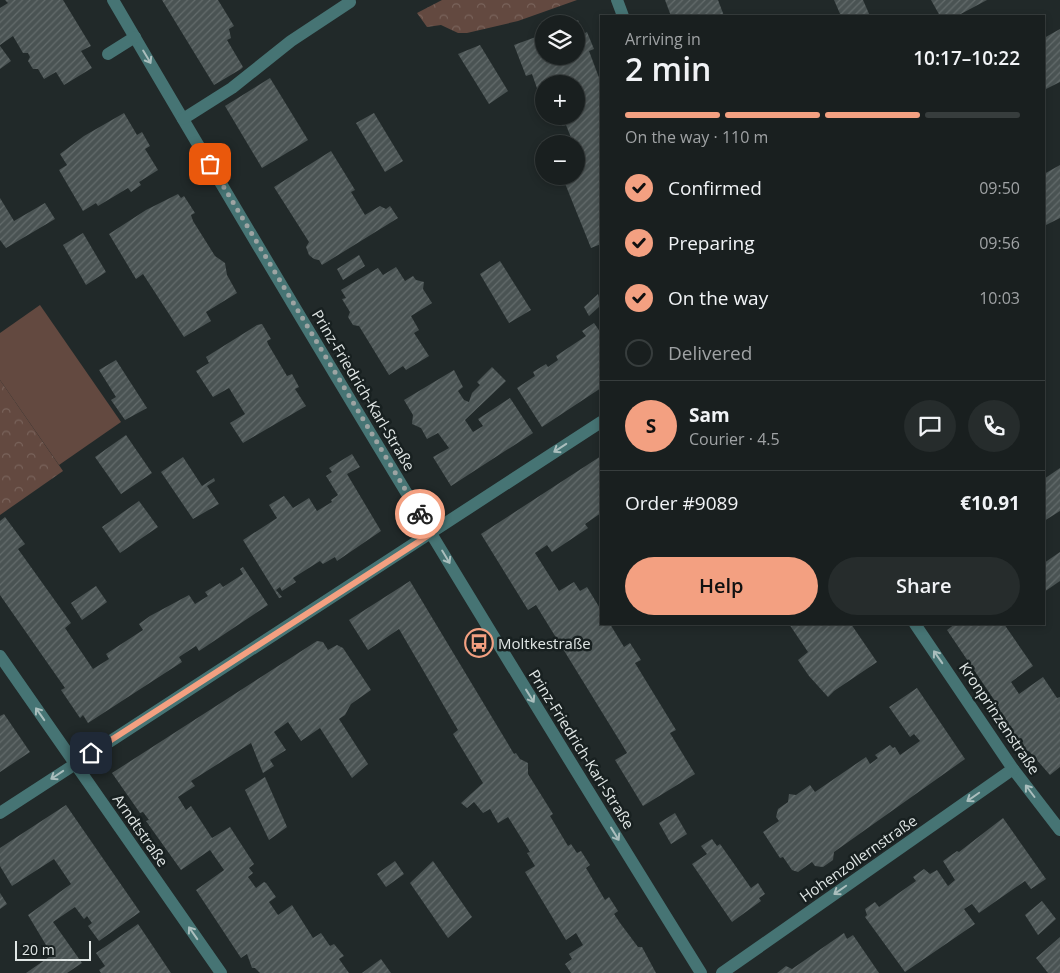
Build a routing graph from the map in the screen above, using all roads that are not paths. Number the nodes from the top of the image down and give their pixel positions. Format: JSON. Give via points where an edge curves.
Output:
{"nodes":[{"id":1,"x":113,"y":0,"type":"edge"},
{"id":2,"x":617,"y":0,"type":"edge"},
{"id":3,"x":350,"y":2,"type":"dead end"},
{"id":4,"x":623,"y":15,"type":"edge"},
{"id":5,"x":135,"y":37,"type":"junction"},
{"id":6,"x":108,"y":54,"type":"dead end"},
{"id":7,"x":184,"y":119,"type":"junction"},
{"id":8,"x":600,"y":423,"type":"edge"},
{"id":9,"x":432,"y":533,"type":"junction"},
{"id":10,"x":916,"y":625,"type":"edge"},
{"id":11,"x":0,"y":656,"type":"edge"},
{"id":12,"x":74,"y":764,"type":"junction"},
{"id":13,"x":1013,"y":769,"type":"junction"},
{"id":14,"x":0,"y":813,"type":"edge"},
{"id":15,"x":1060,"y":830,"type":"edge"},
{"id":16,"x":221,"y":973,"type":"edge"},
{"id":17,"x":701,"y":973,"type":"edge"},
{"id":18,"x":722,"y":973,"type":"edge"}],
"edges":[{"from":1,"to":5,"type":"street","name":"Prinz-Friedrich-Karl-Straße"},
{"from":2,"to":4,"type":"street"},
{"from":3,"to":7,"type":"street"},
{"from":5,"to":6,"type":"street"},
{"from":5,"to":7,"type":"street","name":"Prinz-Friedrich-Karl-Straße","one_way":true},
{"from":7,"to":9,"type":"street","name":"Prinz-Friedrich-Karl-Straße"},
{"from":8,"to":9,"type":"street","one_way":true},
{"from":9,"to":12,"type":"street"},
{"from":9,"to":17,"type":"street","name":"Prinz-Friedrich-Karl-Straße","one_way":true},
{"from":13,"to":10,"type":"street","name":"Kronprinzenstraße","one_way":true},
{"from":12,"to":11,"type":"street","name":"Arndtstraße","one_way":true},
{"from":12,"to":14,"type":"street","one_way":true},
{"from":16,"to":12,"type":"street","name":"Arndtstraße","one_way":true},
{"from":15,"to":13,"type":"street","name":"Kronprinzenstraße","one_way":true},
{"from":13,"to":18,"type":"street","name":"Hohenzollernstraße","one_way":true}]}
